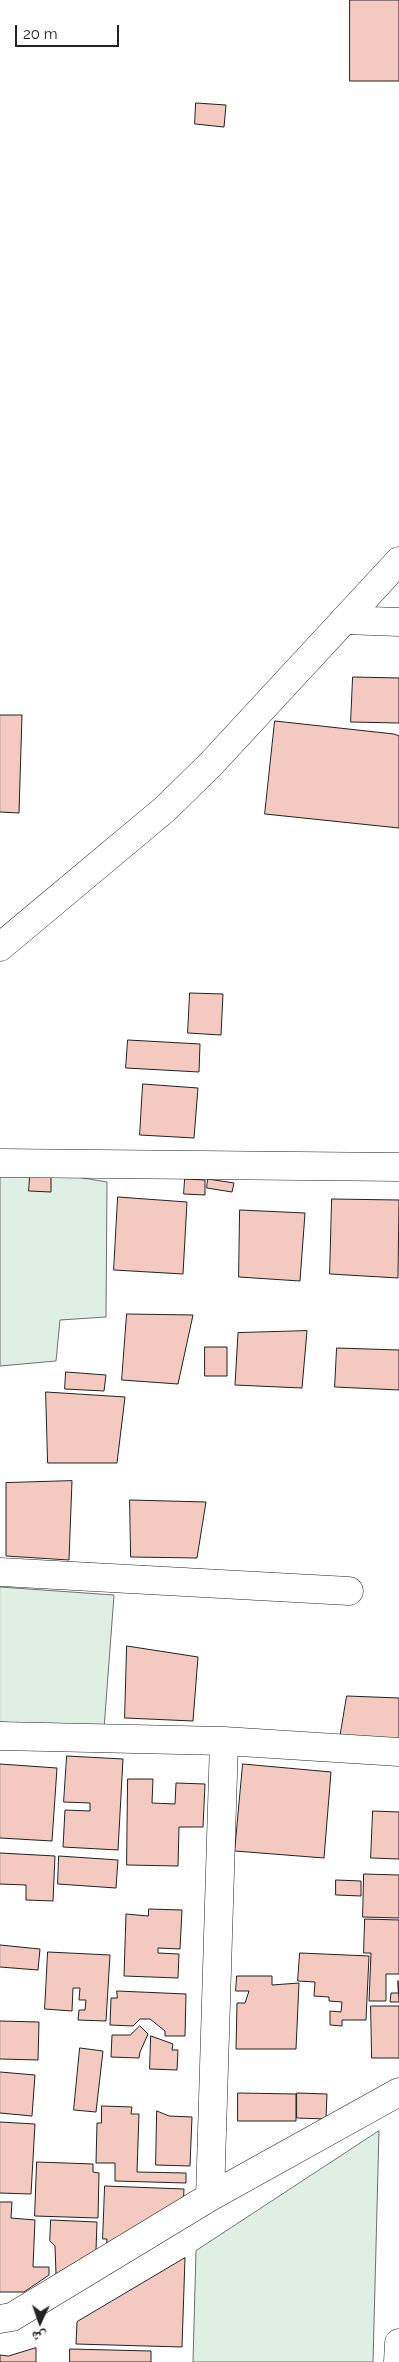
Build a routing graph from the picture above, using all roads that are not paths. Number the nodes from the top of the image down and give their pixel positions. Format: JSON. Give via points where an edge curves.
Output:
{"nodes":[{"id":1,"x":399,"y":561,"type":"edge"},
{"id":2,"x":344,"y":620,"type":"junction"},
{"id":3,"x":399,"y":622,"type":"edge"},
{"id":4,"x":0,"y":947,"type":"edge"},
{"id":5,"x":0,"y":1162,"type":"edge"},
{"id":6,"x":399,"y":1167,"type":"edge"},
{"id":7,"x":0,"y":1572,"type":"edge"},
{"id":8,"x":349,"y":1591,"type":"dead end"},
{"id":9,"x":0,"y":1736,"type":"edge"},
{"id":10,"x":224,"y":1741,"type":"junction"},
{"id":11,"x":399,"y":1752,"type":"edge"},
{"id":12,"x":399,"y":2092,"type":"edge"},
{"id":13,"x":210,"y":2197,"type":"junction"},
{"id":14,"x":0,"y":2319,"type":"edge"},
{"id":15,"x":399,"y":2343,"type":"edge"},
{"id":16,"x":398,"y":2362,"type":"edge"}],
"edges":[{"from":1,"to":2,"type":"street"},
{"from":2,"to":3,"type":"street"},
{"from":2,"to":4,"type":"street","via":[[165,809]]},
{"from":5,"to":6,"type":"street"},
{"from":7,"to":8,"type":"street"},
{"from":9,"to":10,"type":"street"},
{"from":10,"to":11,"type":"street"},
{"from":10,"to":13,"type":"street"},
{"from":12,"to":13,"type":"street"},
{"from":13,"to":14,"type":"street","via":[[12,2317]]},
{"from":15,"to":16,"type":"street"}]}
